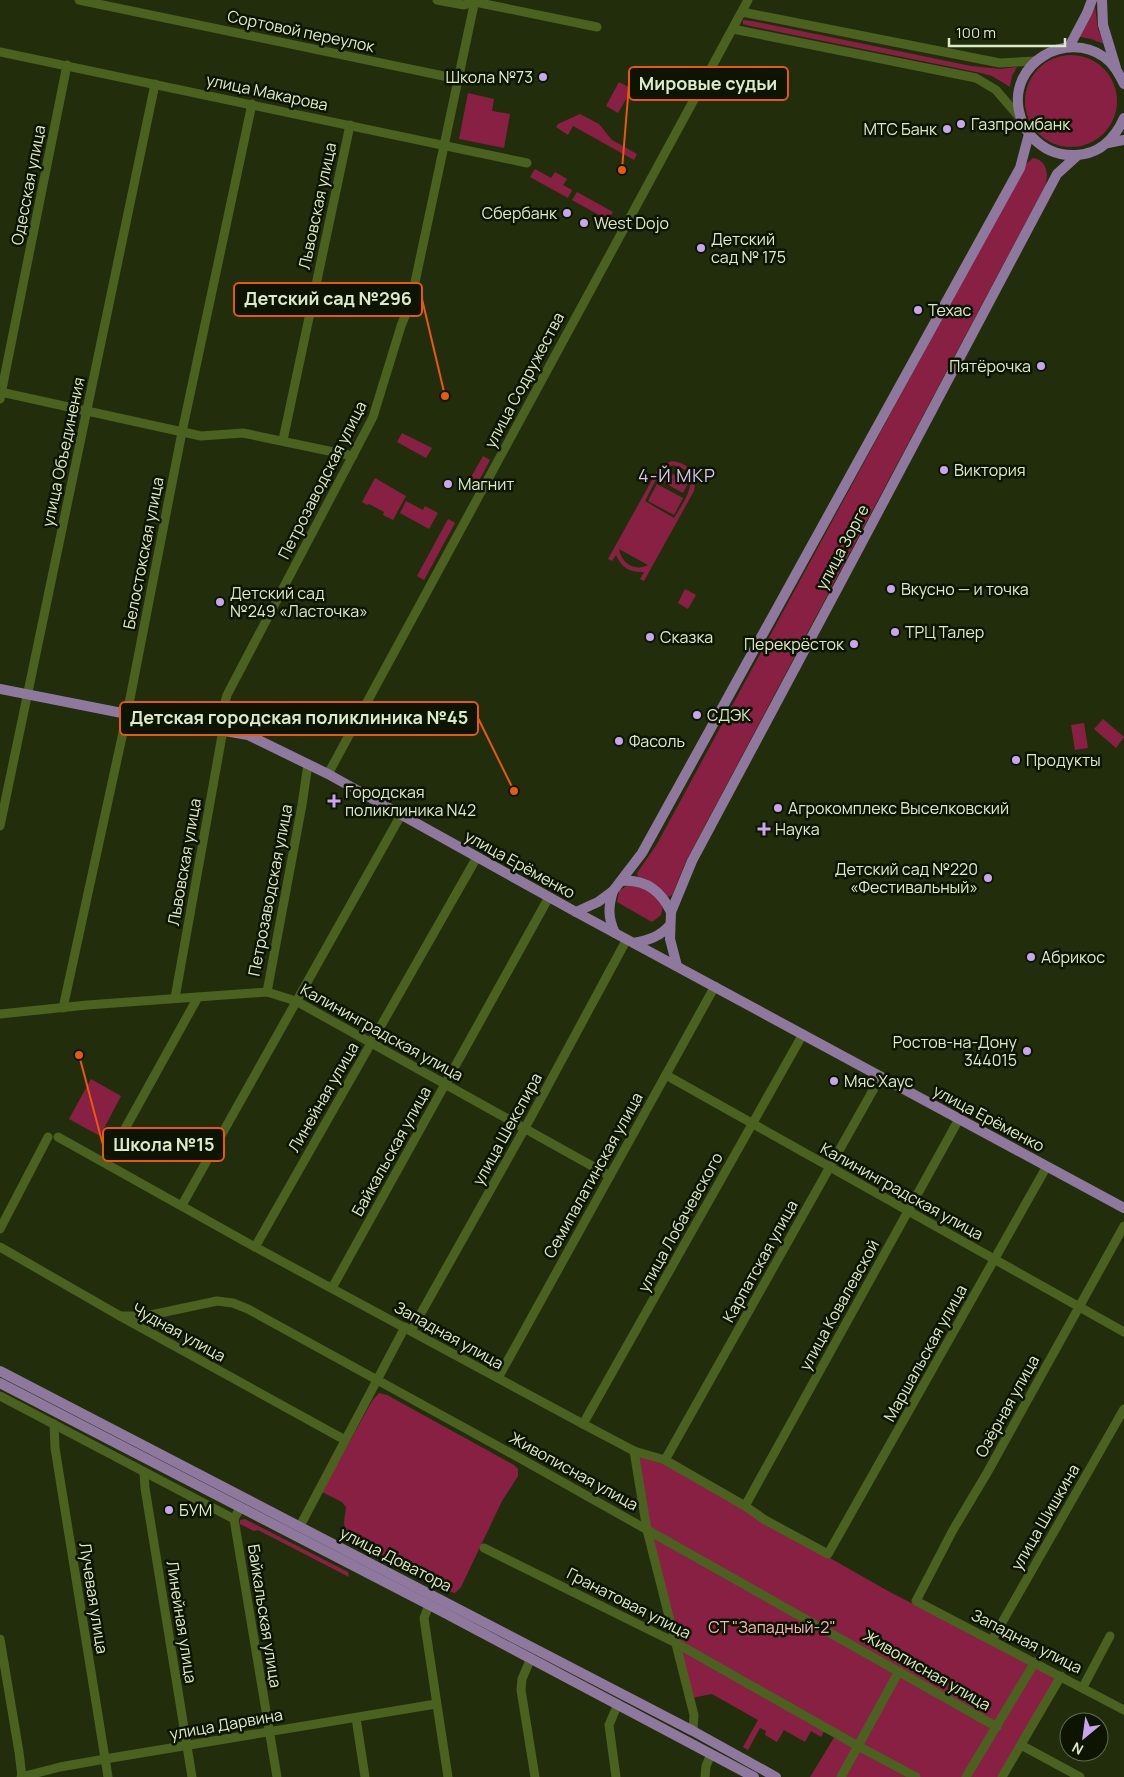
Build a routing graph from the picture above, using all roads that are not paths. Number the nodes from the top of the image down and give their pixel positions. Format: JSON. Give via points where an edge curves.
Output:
{"nodes":[{"id":1,"x":79,"y":0,"type":"edge"},
{"id":2,"x":437,"y":0,"type":"edge"},
{"id":3,"x":748,"y":0,"type":"edge"},
{"id":4,"x":1092,"y":0,"type":"edge"},
{"id":5,"x":1102,"y":0,"type":"edge"},
{"id":6,"x":475,"y":1,"type":"edge"},
{"id":7,"x":742,"y":12,"type":"junction"},
{"id":8,"x":597,"y":26,"type":"dead end"},
{"id":9,"x":733,"y":28,"type":"junction"},
{"id":10,"x":1068,"y":47,"type":"junction"},
{"id":11,"x":0,"y":52,"type":"edge"},
{"id":12,"x":1035,"y":61,"type":"junction"},
{"id":13,"x":67,"y":65,"type":"junction"},
{"id":14,"x":1118,"y":71,"type":"junction"},
{"id":15,"x":458,"y":79,"type":"junction"},
{"id":16,"x":155,"y":84,"type":"junction"},
{"id":17,"x":1124,"y":84,"type":"edge"},
{"id":18,"x":252,"y":104,"type":"junction"},
{"id":19,"x":1124,"y":118,"type":"edge"},
{"id":20,"x":1021,"y":120,"type":"junction"},
{"id":21,"x":350,"y":125,"type":"junction"},
{"id":22,"x":1029,"y":134,"type":"junction"},
{"id":23,"x":1124,"y":140,"type":"edge"},
{"id":24,"x":1107,"y":144,"type":"junction"},
{"id":25,"x":444,"y":146,"type":"junction"},
{"id":26,"x":1078,"y":156,"type":"junction"},
{"id":27,"x":528,"y":163,"type":"dead end"},
{"id":28,"x":0,"y":395,"type":"edge"},
{"id":29,"x":87,"y":411,"type":"junction"},
{"id":30,"x":182,"y":432,"type":"junction"},
{"id":31,"x":282,"y":440,"type":"junction"},
{"id":32,"x":352,"y":456,"type":"junction"},
{"id":33,"x":0,"y":689,"type":"edge"},
{"id":34,"x":28,"y":694,"type":"junction"},
{"id":35,"x":127,"y":714,"type":"junction"},
{"id":36,"x":220,"y":730,"type":"junction"},
{"id":37,"x":308,"y":764,"type":"junction"},
{"id":38,"x":328,"y":774,"type":"junction"},
{"id":39,"x":401,"y":815,"type":"junction"},
{"id":40,"x":0,"y":826,"type":"edge"},
{"id":41,"x":477,"y":857,"type":"junction"},
{"id":42,"x":622,"y":881,"type":"junction"},
{"id":43,"x":614,"y":891,"type":"junction"},
{"id":44,"x":549,"y":898,"type":"junction"},
{"id":45,"x":576,"y":912,"type":"junction"},
{"id":46,"x":671,"y":912,"type":"junction"},
{"id":47,"x":670,"y":926,"type":"junction"},
{"id":48,"x":615,"y":933,"type":"junction"},
{"id":49,"x":630,"y":941,"type":"junction"},
{"id":50,"x":677,"y":966,"type":"junction"},
{"id":51,"x":715,"y":986,"type":"junction"},
{"id":52,"x":267,"y":992,"type":"junction"},
{"id":53,"x":198,"y":997,"type":"junction"},
{"id":54,"x":175,"y":998,"type":"junction"},
{"id":55,"x":296,"y":1001,"type":"junction"},
{"id":56,"x":63,"y":1008,"type":"junction"},
{"id":57,"x":0,"y":1014,"type":"edge"},
{"id":58,"x":803,"y":1034,"type":"junction"},
{"id":59,"x":371,"y":1043,"type":"junction"},
{"id":60,"x":666,"y":1075,"type":"junction"},
{"id":61,"x":881,"y":1076,"type":"junction"},
{"id":62,"x":445,"y":1083,"type":"junction"},
{"id":63,"x":959,"y":1119,"type":"junction"},
{"id":64,"x":752,"y":1123,"type":"junction"},
{"id":65,"x":525,"y":1128,"type":"junction"},
{"id":66,"x":106,"y":1163,"type":"junction"},
{"id":67,"x":1047,"y":1166,"type":"junction"},
{"id":68,"x":830,"y":1167,"type":"junction"},
{"id":69,"x":610,"y":1176,"type":"junction"},
{"id":70,"x":182,"y":1206,"type":"junction"},
{"id":71,"x":1124,"y":1208,"type":"edge"},
{"id":72,"x":908,"y":1211,"type":"junction"},
{"id":73,"x":1124,"y":1226,"type":"edge"},
{"id":74,"x":0,"y":1229,"type":"edge"},
{"id":75,"x":0,"y":1247,"type":"edge"},
{"id":76,"x":255,"y":1247,"type":"junction"},
{"id":77,"x":994,"y":1260,"type":"junction"},
{"id":78,"x":332,"y":1288,"type":"junction"},
{"id":79,"x":1078,"y":1307,"type":"junction"},
{"id":80,"x":120,"y":1316,"type":"junction"},
{"id":81,"x":408,"y":1329,"type":"junction"},
{"id":82,"x":1124,"y":1332,"type":"edge"},
{"id":83,"x":0,"y":1371,"type":"edge"},
{"id":84,"x":377,"y":1378,"type":"junction"},
{"id":85,"x":498,"y":1378,"type":"junction"},
{"id":86,"x":0,"y":1383,"type":"edge"},
{"id":87,"x":0,"y":1396,"type":"edge"},
{"id":88,"x":1124,"y":1409,"type":"edge"},
{"id":89,"x":54,"y":1424,"type":"junction"},
{"id":90,"x":583,"y":1424,"type":"junction"},
{"id":91,"x":345,"y":1440,"type":"junction"},
{"id":92,"x":634,"y":1451,"type":"junction"},
{"id":93,"x":665,"y":1460,"type":"junction"},
{"id":94,"x":144,"y":1472,"type":"junction"},
{"id":95,"x":745,"y":1506,"type":"junction"},
{"id":96,"x":240,"y":1508,"type":"junction"},
{"id":97,"x":234,"y":1519,"type":"junction"},
{"id":98,"x":300,"y":1526,"type":"junction"},
{"id":99,"x":647,"y":1530,"type":"junction"},
{"id":100,"x":484,"y":1548,"type":"dead end"},
{"id":101,"x":828,"y":1554,"type":"joint"},
{"id":102,"x":916,"y":1601,"type":"joint"},
{"id":103,"x":429,"y":1605,"type":"junction"},
{"id":104,"x":1110,"y":1636,"type":"dead end"},
{"id":105,"x":0,"y":1639,"type":"edge"},
{"id":106,"x":992,"y":1640,"type":"junction"},
{"id":107,"x":676,"y":1643,"type":"junction"},
{"id":108,"x":531,"y":1658,"type":"junction"},
{"id":109,"x":1035,"y":1662,"type":"junction"},
{"id":110,"x":899,"y":1671,"type":"junction"},
{"id":111,"x":1061,"y":1676,"type":"junction"},
{"id":112,"x":1082,"y":1687,"type":"junction"},
{"id":113,"x":436,"y":1704,"type":"junction"},
{"id":114,"x":618,"y":1704,"type":"junction"},
{"id":115,"x":1124,"y":1710,"type":"edge"},
{"id":116,"x":356,"y":1718,"type":"junction"},
{"id":117,"x":997,"y":1727,"type":"junction"},
{"id":118,"x":693,"y":1731,"type":"junction"},
{"id":119,"x":269,"y":1732,"type":"junction"},
{"id":120,"x":1021,"y":1745,"type":"junction"},
{"id":121,"x":187,"y":1746,"type":"junction"},
{"id":122,"x":858,"y":1746,"type":"junction"},
{"id":123,"x":711,"y":1754,"type":"junction"},
{"id":124,"x":105,"y":1759,"type":"junction"},
{"id":125,"x":22,"y":1777,"type":"edge"},
{"id":126,"x":108,"y":1777,"type":"edge"},
{"id":127,"x":192,"y":1777,"type":"edge"},
{"id":128,"x":277,"y":1777,"type":"edge"},
{"id":129,"x":365,"y":1777,"type":"edge"},
{"id":130,"x":448,"y":1777,"type":"edge"},
{"id":131,"x":534,"y":1777,"type":"edge"},
{"id":132,"x":616,"y":1777,"type":"edge"},
{"id":133,"x":705,"y":1777,"type":"edge"},
{"id":134,"x":754,"y":1777,"type":"edge"},
{"id":135,"x":776,"y":1777,"type":"edge"},
{"id":136,"x":841,"y":1777,"type":"edge"},
{"id":137,"x":916,"y":1777,"type":"edge"},
{"id":138,"x":966,"y":1777,"type":"edge"},
{"id":139,"x":1002,"y":1777,"type":"edge"},
{"id":140,"x":1080,"y":1777,"type":"edge"}],
"edges":[{"from":1,"to":15,"type":"street","name":"Сортовой переулок"},
{"from":2,"to":6,"type":"street","via":[[464,5]]},
{"from":3,"to":7,"type":"street","name":"улица Содружества"},
{"from":4,"to":10,"type":"main road"},
{"from":5,"to":14,"type":"main road","via":[[1104,25]]},
{"from":6,"to":8,"type":"street"},
{"from":6,"to":15,"type":"street","name":"Петрозаводская улица"},
{"from":7,"to":9,"type":"street","name":"улица Содружества"},
{"from":7,"to":12,"type":"street","via":[[1000,63]]},
{"from":9,"to":20,"type":"street","via":[[976,78],[996,90]]},
{"from":9,"to":38,"type":"street","name":"улица Содружества"},
{"from":10,"to":12,"type":"main road","via":[[1056,49]]},
{"from":10,"to":14,"type":"main road","via":[[1087,49],[1104,57]]},
{"from":11,"to":13,"type":"street","name":"улица Макарова"},
{"from":12,"to":20,"type":"main road","via":[[1019,88]]},
{"from":13,"to":16,"type":"street","name":"улица Макарова"},
{"from":13,"to":28,"type":"street","name":"Одесская улица"},
{"from":14,"to":17,"type":"main road"},
{"from":15,"to":25,"type":"street","name":"Петрозаводская улица"},
{"from":16,"to":18,"type":"street","name":"улица Макарова"},
{"from":16,"to":29,"type":"street","name":"улица Объединения"},
{"from":18,"to":21,"type":"street","name":"улица Макарова"},
{"from":18,"to":30,"type":"street","name":"Белостокская улица"},
{"from":19,"to":24,"type":"main road","via":[[1118,132]]},
{"from":20,"to":22,"type":"main road"},
{"from":21,"to":25,"type":"street","name":"улица Макарова"},
{"from":21,"to":31,"type":"street","name":"Львовская улица"},
{"from":22,"to":26,"type":"main road","via":[[1051,151]]},
{"from":22,"to":42,"type":"main road","name":"улица Зорге","via":[[1020,168],[642,854]]},
{"from":23,"to":24,"type":"main road"},
{"from":24,"to":26,"type":"main road"},
{"from":25,"to":27,"type":"street","name":"улица Макарова"},
{"from":25,"to":32,"type":"street","name":"Петрозаводская улица","via":[[411,301],[377,407]]},
{"from":26,"to":46,"type":"main road","name":"улица Зорге","via":[[1057,174],[1048,190],[692,861]]},
{"from":28,"to":29,"type":"street"},
{"from":29,"to":30,"type":"street"},
{"from":29,"to":34,"type":"street","name":"улица Объединения"},
{"from":30,"to":31,"type":"street","via":[[201,436],[243,433]]},
{"from":30,"to":35,"type":"street","name":"Белостокская улица"},
{"from":31,"to":32,"type":"street"},
{"from":32,"to":36,"type":"street","name":"Петрозаводская улица","via":[[232,687],[222,709]]},
{"from":33,"to":34,"type":"main road","name":"улица Ерёменко"},
{"from":34,"to":35,"type":"main road","name":"улица Ерёменко"},
{"from":34,"to":40,"type":"street","name":"улица Объединения"},
{"from":35,"to":36,"type":"main road","name":"улица Ерёменко"},
{"from":35,"to":56,"type":"street","name":"Белостокская улица"},
{"from":36,"to":37,"type":"main road","name":"улица Ерёменко","via":[[248,735]]},
{"from":36,"to":54,"type":"street","name":"Львовская улица"},
{"from":37,"to":38,"type":"main road","name":"улица Ерёменко"},
{"from":37,"to":52,"type":"street","name":"Петрозаводская улица"},
{"from":38,"to":39,"type":"main road","name":"улица Ерёменко"},
{"from":39,"to":41,"type":"main road","name":"улица Ерёменко"},
{"from":39,"to":55,"type":"street"},
{"from":41,"to":44,"type":"main road","name":"улица Ерёменко"},
{"from":41,"to":59,"type":"street","name":"Линейная улица"},
{"from":42,"to":43,"type":"main road","name":"улица Зорге"},
{"from":42,"to":46,"type":"main road","via":[[654,888],[665,899]]},
{"from":43,"to":45,"type":"main road","name":"улица Ерёменко"},
{"from":43,"to":48,"type":"main road","via":[[609,914]]},
{"from":44,"to":45,"type":"main road","name":"улица Ерёменко"},
{"from":44,"to":62,"type":"street","name":"Байкальская улица"},
{"from":45,"to":48,"type":"main road","name":"улица Ерёменко"},
{"from":46,"to":47,"type":"main road","name":"улица Зорге"},
{"from":47,"to":49,"type":"main road","via":[[655,938]]},
{"from":47,"to":50,"type":"main road","name":"улица Зорге"},
{"from":48,"to":49,"type":"main road","name":"улица Ерёменко"},
{"from":49,"to":50,"type":"main road","name":"улица Ерёменко"},
{"from":49,"to":65,"type":"street","name":"улица Шекспира"},
{"from":50,"to":51,"type":"main road","name":"улица Ерёменко"},
{"from":51,"to":58,"type":"main road","name":"улица Ерёменко"},
{"from":51,"to":60,"type":"street","name":"Семипалатинская улица"},
{"from":52,"to":53,"type":"street","name":"Калининградская улица"},
{"from":52,"to":55,"type":"street","name":"Калининградская улица"},
{"from":53,"to":54,"type":"street","name":"Калининградская улица"},
{"from":53,"to":66,"type":"street"},
{"from":54,"to":56,"type":"street","name":"Калининградская улица"},
{"from":55,"to":59,"type":"street","name":"Калининградская улица"},
{"from":55,"to":70,"type":"street"},
{"from":56,"to":57,"type":"street","name":"Калининградская улица"},
{"from":58,"to":61,"type":"main road","name":"улица Ерёменко"},
{"from":58,"to":64,"type":"street","name":"улица Лобачевского"},
{"from":59,"to":62,"type":"street","name":"Калининградская улица"},
{"from":59,"to":76,"type":"street","name":"Линейная улица"},
{"from":60,"to":64,"type":"street","name":"Калининградская улица"},
{"from":60,"to":69,"type":"street","name":"Семипалатинская улица"},
{"from":61,"to":63,"type":"main road","name":"улица Ерёменко"},
{"from":61,"to":68,"type":"street","name":"Карпатская улица"},
{"from":62,"to":65,"type":"street","name":"Калининградская улица"},
{"from":62,"to":78,"type":"street","name":"Байкальская улица"},
{"from":63,"to":67,"type":"main road","name":"улица Ерёменко"},
{"from":63,"to":72,"type":"street","name":"улица Ковалевской"},
{"from":64,"to":68,"type":"street","name":"Калининградская улица"},
{"from":64,"to":90,"type":"street","name":"улица Лобачевского"},
{"from":65,"to":69,"type":"street","name":"Калининградская улица"},
{"from":65,"to":81,"type":"street","name":"улица Шекспира"},
{"from":66,"to":70,"type":"street","name":"Западная улица"},
{"from":66,"to":74,"type":"street","name":"Западная улица","via":[[53,1137]]},
{"from":67,"to":71,"type":"main road","name":"улица Ерёменко"},
{"from":67,"to":77,"type":"street","name":"Маршальская улица"},
{"from":68,"to":72,"type":"street","name":"Калининградская улица"},
{"from":68,"to":93,"type":"street","name":"Карпатская улица"},
{"from":69,"to":85,"type":"street","name":"Семипалатинская улица"},
{"from":70,"to":76,"type":"street","name":"Западная улица"},
{"from":72,"to":77,"type":"street","name":"Калининградская улица"},
{"from":72,"to":95,"type":"street","name":"улица Ковалевской"},
{"from":73,"to":79,"type":"street","name":"Озёрная улица"},
{"from":75,"to":80,"type":"street","name":"Чудная улица"},
{"from":76,"to":78,"type":"street","name":"Западная улица"},
{"from":77,"to":79,"type":"street","name":"Калининградская улица"},
{"from":77,"to":101,"type":"street","name":"Маршальская улица"},
{"from":78,"to":81,"type":"street","name":"Западная улица"},
{"from":79,"to":82,"type":"street","name":"Калининградская улица"},
{"from":79,"to":102,"type":"street","name":"Озёрная улица"},
{"from":80,"to":84,"type":"street","name":"Живописная улица","via":[[146,1316],[217,1302],[233,1303]]},
{"from":80,"to":91,"type":"street","name":"Чудная улица"},
{"from":81,"to":84,"type":"street","name":"улица Шекспира"},
{"from":81,"to":85,"type":"street","name":"Западная улица"},
{"from":83,"to":98,"type":"main road","name":"улица Доватора"},
{"from":84,"to":91,"type":"street","name":"улица Шекспира"},
{"from":84,"to":99,"type":"street","name":"Живописная улица"},
{"from":85,"to":90,"type":"street","name":"Западная улица"},
{"from":86,"to":96,"type":"main road","name":"улица Доватора"},
{"from":87,"to":89,"type":"street"},
{"from":88,"to":106,"type":"street","name":"улица Шишкина"},
{"from":89,"to":94,"type":"street"},
{"from":89,"to":124,"type":"street","name":"Лучевая улица","via":[[55,1448]]},
{"from":90,"to":92,"type":"street","name":"Западная улица"},
{"from":91,"to":98,"type":"street","name":"улица Шекспира"},
{"from":92,"to":93,"type":"street","name":"Западная улица"},
{"from":92,"to":99,"type":"street"},
{"from":93,"to":95,"type":"street","name":"Западная улица"},
{"from":94,"to":97,"type":"street"},
{"from":94,"to":121,"type":"street","name":"Линейная улица"},
{"from":95,"to":101,"type":"street","name":"Западная улица"},
{"from":96,"to":97,"type":"street"},
{"from":96,"to":103,"type":"main road","name":"улица Доватора"},
{"from":97,"to":119,"type":"street","name":"Байкальская улица"},
{"from":98,"to":118,"type":"main road","name":"улица Доватора"},
{"from":99,"to":107,"type":"street"},
{"from":99,"to":110,"type":"street","name":"Живописная улица"},
{"from":100,"to":107,"type":"street","name":"Гранатовая улица"},
{"from":102,"to":106,"type":"street","name":"Западная улица"},
{"from":103,"to":108,"type":"main road","name":"улица Доватора"},
{"from":103,"to":113,"type":"street","via":[[424,1618]]},
{"from":104,"to":112,"type":"street"},
{"from":105,"to":125,"type":"street"},
{"from":106,"to":109,"type":"street","name":"Западная улица"},
{"from":107,"to":118,"type":"street","via":[[694,1715]]},
{"from":107,"to":122,"type":"street","name":"Гранатовая улица"},
{"from":108,"to":114,"type":"main road","name":"улица Доватора"},
{"from":108,"to":131,"type":"street","via":[[521,1690]]},
{"from":109,"to":111,"type":"street","name":"Западная улица"},
{"from":109,"to":117,"type":"street"},
{"from":110,"to":117,"type":"street","name":"Живописная улица"},
{"from":110,"to":122,"type":"street"},
{"from":111,"to":112,"type":"street","name":"Западная улица"},
{"from":111,"to":120,"type":"street"},
{"from":112,"to":115,"type":"street","name":"Западная улица"},
{"from":113,"to":116,"type":"street","name":"улица Дарвина"},
{"from":113,"to":130,"type":"street"},
{"from":114,"to":123,"type":"main road","name":"улица Доватора"},
{"from":114,"to":132,"type":"street","via":[[609,1725]]},
{"from":116,"to":119,"type":"street","name":"улица Дарвина"},
{"from":116,"to":129,"type":"street"},
{"from":117,"to":138,"type":"street"},
{"from":118,"to":135,"type":"main road","name":"улица Доватора"},
{"from":119,"to":121,"type":"street","name":"улица Дарвина"},
{"from":119,"to":128,"type":"street","name":"Байкальская улица"},
{"from":120,"to":139,"type":"street"},
{"from":120,"to":140,"type":"street"},
{"from":121,"to":124,"type":"street","name":"улица Дарвина"},
{"from":121,"to":127,"type":"street","name":"Линейная улица"},
{"from":122,"to":136,"type":"street"},
{"from":122,"to":137,"type":"street","name":"Гранатовая улица"},
{"from":123,"to":133,"type":"street"},
{"from":123,"to":134,"type":"main road","name":"улица Доватора"},
{"from":124,"to":125,"type":"street","name":"улица Дарвина"},
{"from":124,"to":126,"type":"street","name":"Лучевая улица"}]}
